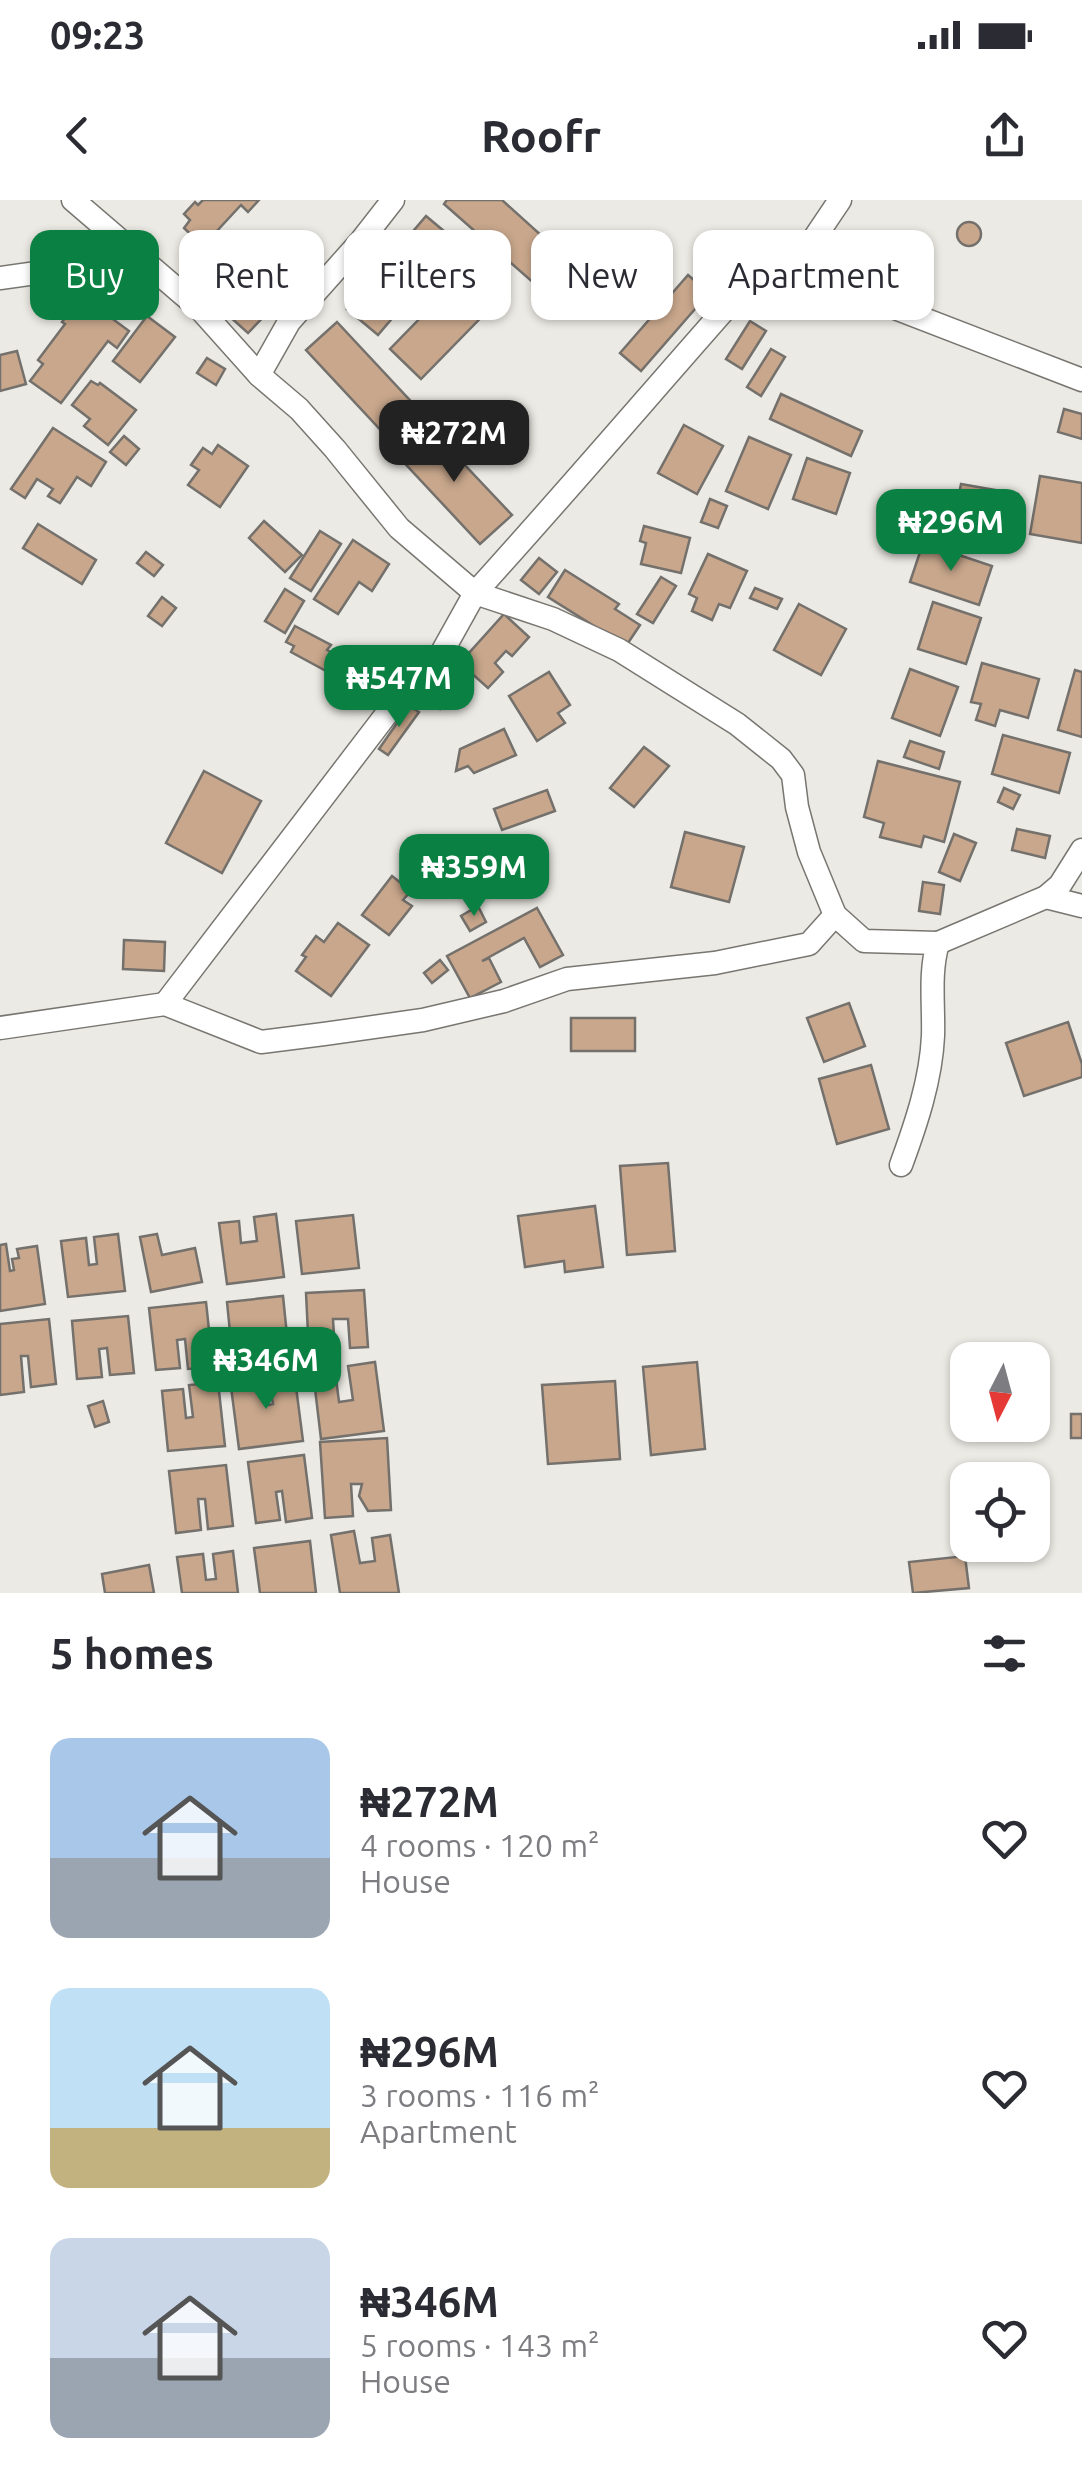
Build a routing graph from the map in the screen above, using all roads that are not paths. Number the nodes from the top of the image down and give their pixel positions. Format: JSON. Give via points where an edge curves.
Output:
{"nodes":[{"id":1,"x":74,"y":200,"type":"edge"},
{"id":2,"x":393,"y":200,"type":"edge"},
{"id":3,"x":840,"y":200,"type":"edge"},
{"id":4,"x":109,"y":230,"type":"edge"},
{"id":5,"x":819,"y":230,"type":"edge"},
{"id":6,"x":159,"y":273,"type":"edge"},
{"id":7,"x":30,"y":274,"type":"edge"},
{"id":8,"x":0,"y":278,"type":"edge"},
{"id":9,"x":716,"y":320,"type":"edge"},
{"id":10,"x":924,"y":320,"type":"edge"},
{"id":11,"x":259,"y":374,"type":"junction"},
{"id":12,"x":1082,"y":380,"type":"edge"},
{"id":13,"x":475,"y":593,"type":"junction"},
{"id":14,"x":1082,"y":850,"type":"edge"},
{"id":15,"x":1046,"y":897,"type":"junction"},
{"id":16,"x":1082,"y":906,"type":"edge"},
{"id":17,"x":835,"y":915,"type":"junction"},
{"id":18,"x":938,"y":943,"type":"junction"},
{"id":19,"x":165,"y":1004,"type":"junction"},
{"id":20,"x":0,"y":1028,"type":"edge"},
{"id":21,"x":901,"y":1165,"type":"dead end"}],
"edges":[{"from":1,"to":4,"type":"street"},
{"from":2,"to":11,"type":"street","via":[[290,322]]},
{"from":3,"to":5,"type":"street"},
{"from":6,"to":11,"type":"street"},
{"from":7,"to":8,"type":"street"},
{"from":9,"to":13,"type":"street"},
{"from":10,"to":12,"type":"street"},
{"from":11,"to":13,"type":"street","via":[[335,448],[399,528]]},
{"from":13,"to":17,"type":"street","via":[[619,650],[781,759],[793,775],[809,852]]},
{"from":13,"to":19,"type":"street","via":[[441,654],[408,686]]},
{"from":14,"to":15,"type":"street"},
{"from":15,"to":16,"type":"street"},
{"from":15,"to":18,"type":"street"},
{"from":17,"to":18,"type":"street","via":[[864,941]]},
{"from":17,"to":19,"type":"street","via":[[809,944],[679,968],[566,979],[423,1020],[308,1036],[260,1042]]},
{"from":18,"to":21,"type":"street","via":[[933,1040]]},
{"from":19,"to":20,"type":"street"}]}
